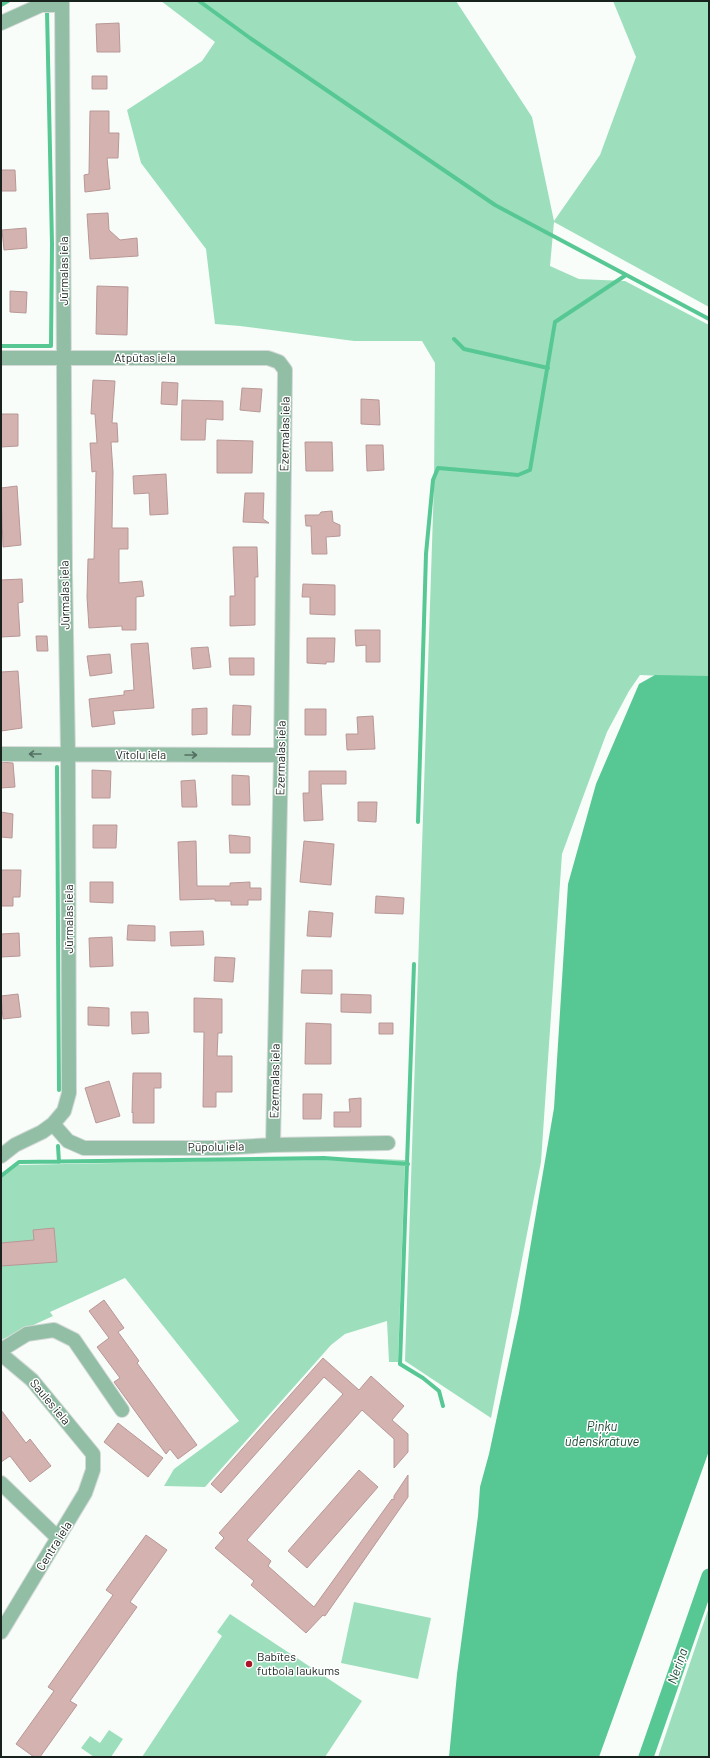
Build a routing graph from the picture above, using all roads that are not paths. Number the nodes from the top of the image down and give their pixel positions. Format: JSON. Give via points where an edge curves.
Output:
{"nodes":[{"id":1,"x":62,"y":3,"type":"edge"},
{"id":2,"x":1,"y":23,"type":"edge"},
{"id":3,"x":1,"y":358,"type":"edge"},
{"id":4,"x":65,"y":358,"type":"junction"},
{"id":5,"x":285,"y":370,"type":"joint"},
{"id":6,"x":1,"y":754,"type":"edge"},
{"id":7,"x":68,"y":754,"type":"junction"},
{"id":8,"x":282,"y":755,"type":"junction"},
{"id":9,"x":53,"y":1124,"type":"junction"},
{"id":10,"x":388,"y":1143,"type":"dead end"},
{"id":11,"x":273,"y":1145,"type":"junction"},
{"id":12,"x":1,"y":1156,"type":"edge"},
{"id":13,"x":1,"y":1350,"type":"edge"},
{"id":14,"x":1,"y":1354,"type":"edge"},
{"id":15,"x":122,"y":1410,"type":"dead end"},
{"id":16,"x":93,"y":1454,"type":"joint"},
{"id":17,"x":1,"y":1483,"type":"edge"},
{"id":18,"x":58,"y":1538,"type":"junction"},
{"id":19,"x":1,"y":1632,"type":"edge"}],
"edges":[{"from":1,"to":2,"type":"street","via":[[41,5]]},
{"from":1,"to":4,"type":"street","name":"Jūrmalas iela"},
{"from":3,"to":4,"type":"street","name":"Atpūtas iela"},
{"from":4,"to":5,"type":"street","name":"Atpūtas iela","via":[[268,358],[279,362]]},
{"from":4,"to":7,"type":"street","name":"Jūrmalas iela"},
{"from":5,"to":8,"type":"street","name":"Ezermalas iela"},
{"from":7,"to":6,"type":"street","name":"Vītolu iela","one_way":true},
{"from":7,"to":8,"type":"street","name":"Vītolu iela","one_way":true},
{"from":7,"to":9,"type":"street","name":"Jūrmalas iela","via":[[69,1093],[64,1111]]},
{"from":8,"to":11,"type":"street","name":"Ezermalas iela"},
{"from":9,"to":11,"type":"street","name":"Pūpolu iela","via":[[68,1141],[84,1148],[218,1148]]},
{"from":9,"to":12,"type":"street","name":"Jūrmalas iela","via":[[15,1145]]},
{"from":10,"to":11,"type":"street","name":"Pūpolu iela"},
{"from":13,"to":15,"type":"street","via":[[27,1334],[54,1330],[74,1340]]},
{"from":14,"to":16,"type":"street","name":"Saules iela","via":[[32,1380]]},
{"from":16,"to":18,"type":"street","name":"Centra iela","via":[[92,1470],[85,1493]]},
{"from":17,"to":18,"type":"street"},
{"from":18,"to":19,"type":"street","name":"Centra iela"}]}
